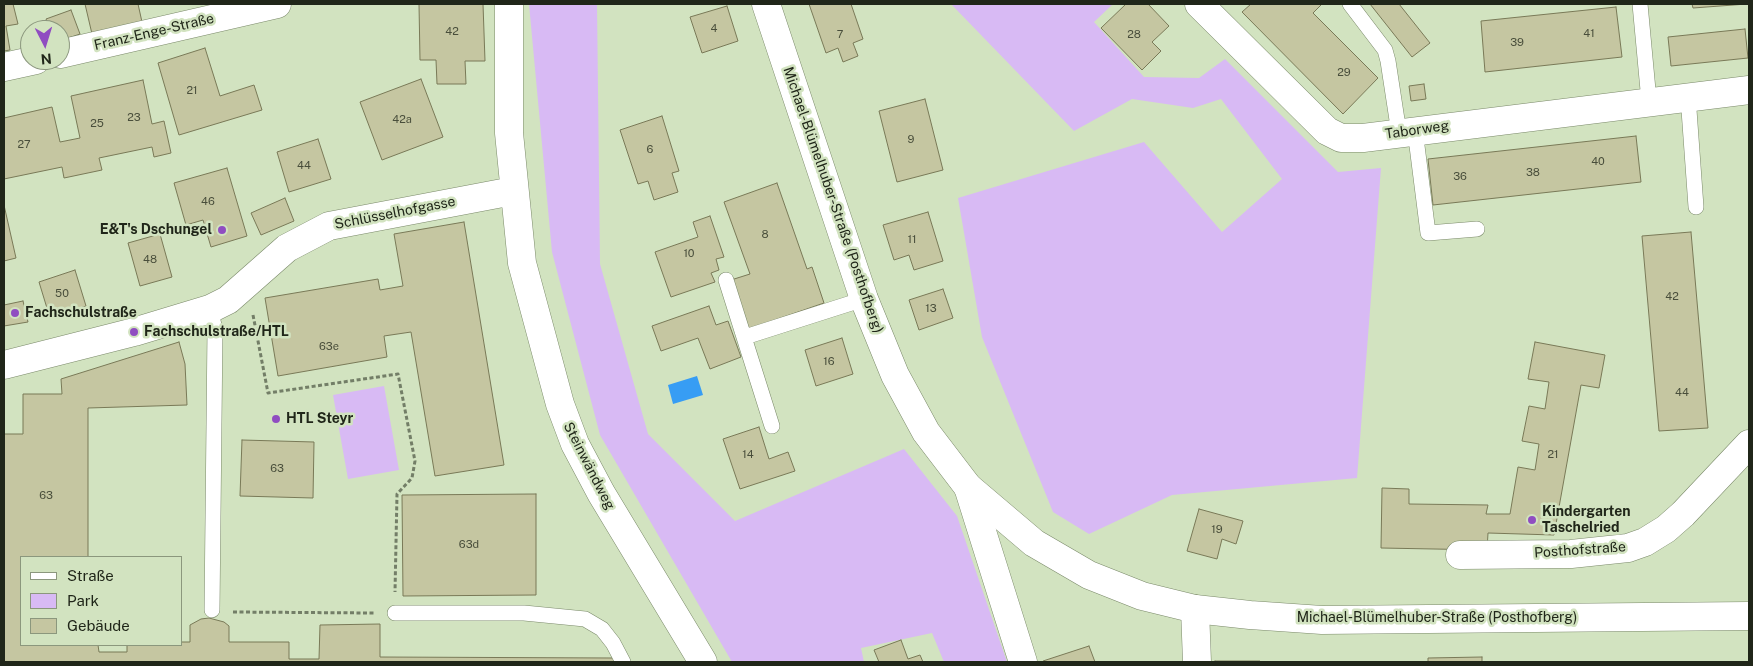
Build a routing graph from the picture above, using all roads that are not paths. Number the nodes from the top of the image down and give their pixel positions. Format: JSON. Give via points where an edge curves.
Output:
{"nodes":[{"id":1,"x":277,"y":4,"type":"edge"},
{"id":2,"x":509,"y":4,"type":"edge"},
{"id":3,"x":766,"y":4,"type":"edge"},
{"id":4,"x":1199,"y":4,"type":"edge"},
{"id":5,"x":1350,"y":4,"type":"edge"},
{"id":6,"x":1640,"y":4,"type":"edge"},
{"id":7,"x":70,"y":52,"type":"edge"},
{"id":8,"x":20,"y":64,"type":"edge"},
{"id":9,"x":4,"y":68,"type":"edge"},
{"id":10,"x":1749,"y":90,"type":"edge"},
{"id":11,"x":1688,"y":96,"type":"junction"},
{"id":12,"x":1649,"y":101,"type":"junction"},
{"id":13,"x":1407,"y":132,"type":"junction"},
{"id":14,"x":513,"y":191,"type":"junction"},
{"id":15,"x":1696,"y":207,"type":"dead end"},
{"id":16,"x":1477,"y":229,"type":"dead end"},
{"id":17,"x":726,"y":280,"type":"dead end"},
{"id":18,"x":864,"y":299,"type":"junction"},
{"id":19,"x":210,"y":309,"type":"junction"},
{"id":20,"x":745,"y":338,"type":"junction"},
{"id":21,"x":4,"y":365,"type":"edge"},
{"id":22,"x":772,"y":426,"type":"dead end"},
{"id":23,"x":1749,"y":444,"type":"edge"},
{"id":24,"x":968,"y":487,"type":"junction"},
{"id":25,"x":1460,"y":555,"type":"dead end"},
{"id":26,"x":1195,"y":609,"type":"junction"},
{"id":27,"x":212,"y":610,"type":"road end"},
{"id":28,"x":395,"y":613,"type":"road end"},
{"id":29,"x":1749,"y":616,"type":"edge"},
{"id":30,"x":696,"y":658,"type":"edge"},
{"id":31,"x":623,"y":662,"type":"edge"},
{"id":32,"x":1023,"y":662,"type":"edge"},
{"id":33,"x":1197,"y":662,"type":"edge"}],
"edges":[{"from":1,"to":7,"type":"street","name":"Franz-Enge-Straße"},
{"from":2,"to":14,"type":"street","via":[[509,133]]},
{"from":3,"to":18,"type":"street","name":"Michael-Blümelhuber-Straße (Posthofberg)"},
{"from":4,"to":13,"type":"street","name":"Taborweg","via":[[1326,131],[1341,138]]},
{"from":5,"to":13,"type":"lane","via":[[1384,50]]},
{"from":6,"to":12,"type":"lane"},
{"from":8,"to":9,"type":"street"},
{"from":10,"to":11,"type":"street","name":"Taborweg"},
{"from":11,"to":12,"type":"street","name":"Taborweg"},
{"from":11,"to":15,"type":"lane"},
{"from":12,"to":13,"type":"street","name":"Taborweg"},
{"from":13,"to":16,"type":"lane","via":[[1428,233]]},
{"from":14,"to":19,"type":"street","name":"Schlüsselhofgasse","via":[[329,226],[287,248],[238,291]]},
{"from":14,"to":30,"type":"street","name":"Steinwändweg","via":[[522,263],[560,404],[575,444]]},
{"from":17,"to":20,"type":"lane"},
{"from":18,"to":20,"type":"lane"},
{"from":18,"to":24,"type":"street","name":"Michael-Blümelhuber-Straße (Posthofberg)","via":[[895,375],[922,424]]},
{"from":19,"to":21,"type":"street","name":"Schlüsselhofgasse"},
{"from":19,"to":27,"type":"lane","via":[[215,329]]},
{"from":20,"to":22,"type":"lane"},
{"from":23,"to":25,"type":"street","name":"Posthofstraße","via":[[1684,514],[1645,542],[1602,552]]},
{"from":24,"to":26,"type":"street","name":"Michael-Blümelhuber-Straße (Posthofberg)","via":[[1034,543],[1089,575],[1142,596]]},
{"from":24,"to":32,"type":"street"},
{"from":26,"to":29,"type":"street","name":"Michael-Blümelhuber-Straße (Posthofberg)","via":[[1322,620]]},
{"from":26,"to":33,"type":"street"},
{"from":28,"to":31,"type":"lane","via":[[524,613],[585,619],[602,629]]}]}
